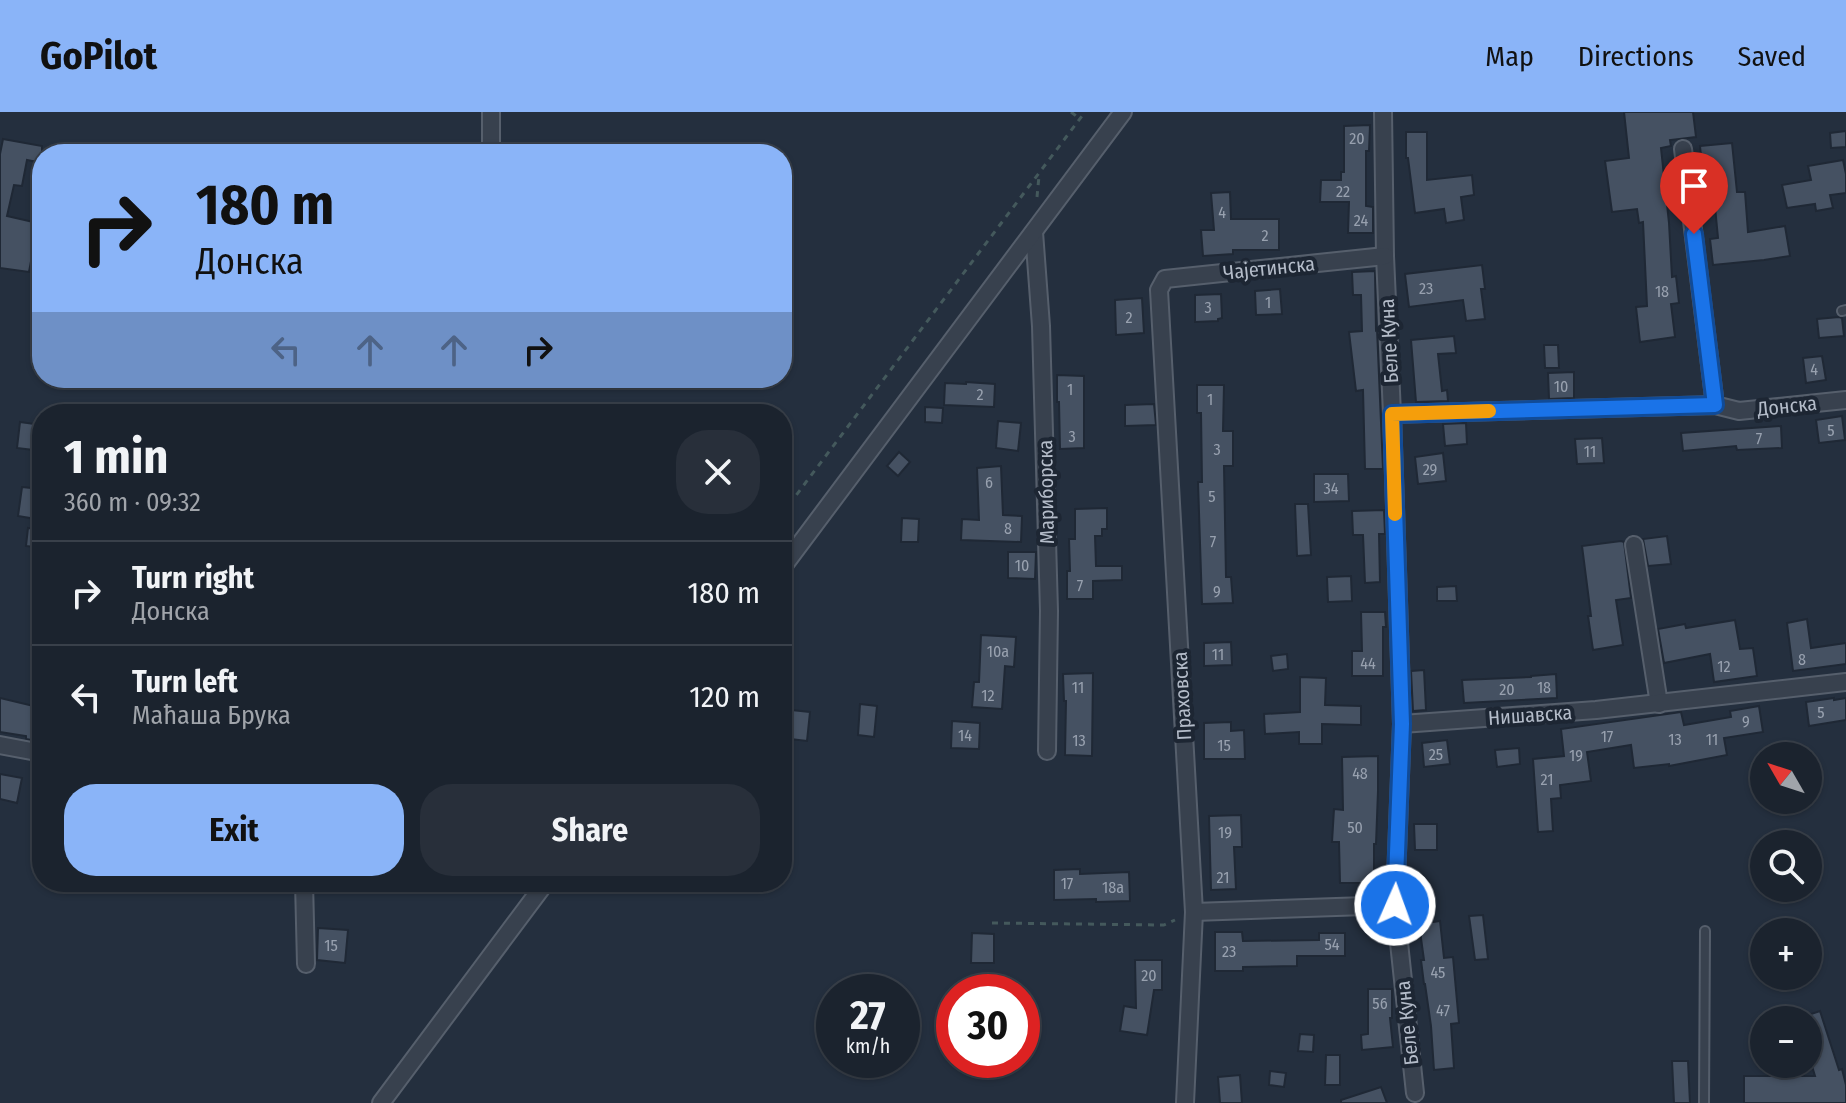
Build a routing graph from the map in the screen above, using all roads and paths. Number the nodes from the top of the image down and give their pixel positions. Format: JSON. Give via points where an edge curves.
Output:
{"nodes":[{"id":1,"x":491,"y":112,"type":"edge"},
{"id":2,"x":1071,"y":112,"type":"edge"},
{"id":3,"x":1085,"y":112,"type":"edge"},
{"id":4,"x":1123,"y":112,"type":"edge"},
{"id":5,"x":1383,"y":112,"type":"edge"},
{"id":6,"x":1080,"y":119,"type":"junction"},
{"id":7,"x":491,"y":144,"type":"edge"},
{"id":8,"x":1683,"y":149,"type":"dead end"},
{"id":9,"x":1034,"y":232,"type":"junction"},
{"id":10,"x":1385,"y":256,"type":"junction"},
{"id":11,"x":1159,"y":290,"type":"joint"},
{"id":12,"x":1846,"y":400,"type":"edge"},
{"id":13,"x":1715,"y":405,"type":"junction"},
{"id":14,"x":1392,"y":414,"type":"junction"},
{"id":15,"x":792,"y":501,"type":"edge"},
{"id":16,"x":1634,"y":545,"type":"dead end"},
{"id":17,"x":792,"y":555,"type":"edge"},
{"id":18,"x":1846,"y":682,"type":"edge"},
{"id":19,"x":1659,"y":704,"type":"junction"},
{"id":20,"x":1402,"y":724,"type":"junction"},
{"id":21,"x":0,"y":745,"type":"edge"},
{"id":22,"x":32,"y":751,"type":"edge"},
{"id":23,"x":1047,"y":751,"type":"dead end"},
{"id":24,"x":304,"y":892,"type":"edge"},
{"id":25,"x":539,"y":892,"type":"edge"},
{"id":26,"x":1395,"y":905,"type":"junction"},
{"id":27,"x":1194,"y":912,"type":"junction"},
{"id":28,"x":992,"y":923,"type":"dead end"},
{"id":29,"x":1705,"y":931,"type":"dead end"},
{"id":30,"x":306,"y":964,"type":"dead end"},
{"id":31,"x":1415,"y":1093,"type":"dead end"},
{"id":32,"x":381,"y":1103,"type":"edge"},
{"id":33,"x":1185,"y":1103,"type":"edge"},
{"id":34,"x":1704,"y":1103,"type":"edge"}],
"edges":[{"from":1,"to":7,"type":"street"},
{"from":2,"to":6,"type":"path"},
{"from":3,"to":6,"type":"path"},
{"from":4,"to":9,"type":"street"},
{"from":5,"to":10,"type":"street","name":"Беле Куна"},
{"from":6,"to":15,"type":"path"},
{"from":8,"to":13,"type":"street"},
{"from":9,"to":17,"type":"street"},
{"from":9,"to":23,"type":"street","name":"Мариборска","via":[[1049,611]]},
{"from":10,"to":11,"type":"street","name":"Чајетинска","via":[[1165,279]]},
{"from":10,"to":14,"type":"street","name":"Беле Куна"},
{"from":11,"to":27,"type":"street","name":"Праховска"},
{"from":12,"to":13,"type":"street","name":"Донска","via":[[1739,411]]},
{"from":13,"to":14,"type":"street","name":"Донска"},
{"from":14,"to":20,"type":"street","name":"Беле Куна"},
{"from":16,"to":19,"type":"street"},
{"from":18,"to":19,"type":"street","name":"Нишавска"},
{"from":19,"to":20,"type":"street","name":"Нишавска"},
{"from":20,"to":26,"type":"street","name":"Беле Куна"},
{"from":21,"to":22,"type":"street"},
{"from":24,"to":30,"type":"street"},
{"from":25,"to":32,"type":"street"},
{"from":26,"to":27,"type":"street"},
{"from":26,"to":31,"type":"street","name":"Беле Куна"},
{"from":27,"to":28,"type":"path","via":[[1164,925]]},
{"from":27,"to":33,"type":"street","name":"Праховска"},
{"from":29,"to":34,"type":"lane"}]}
